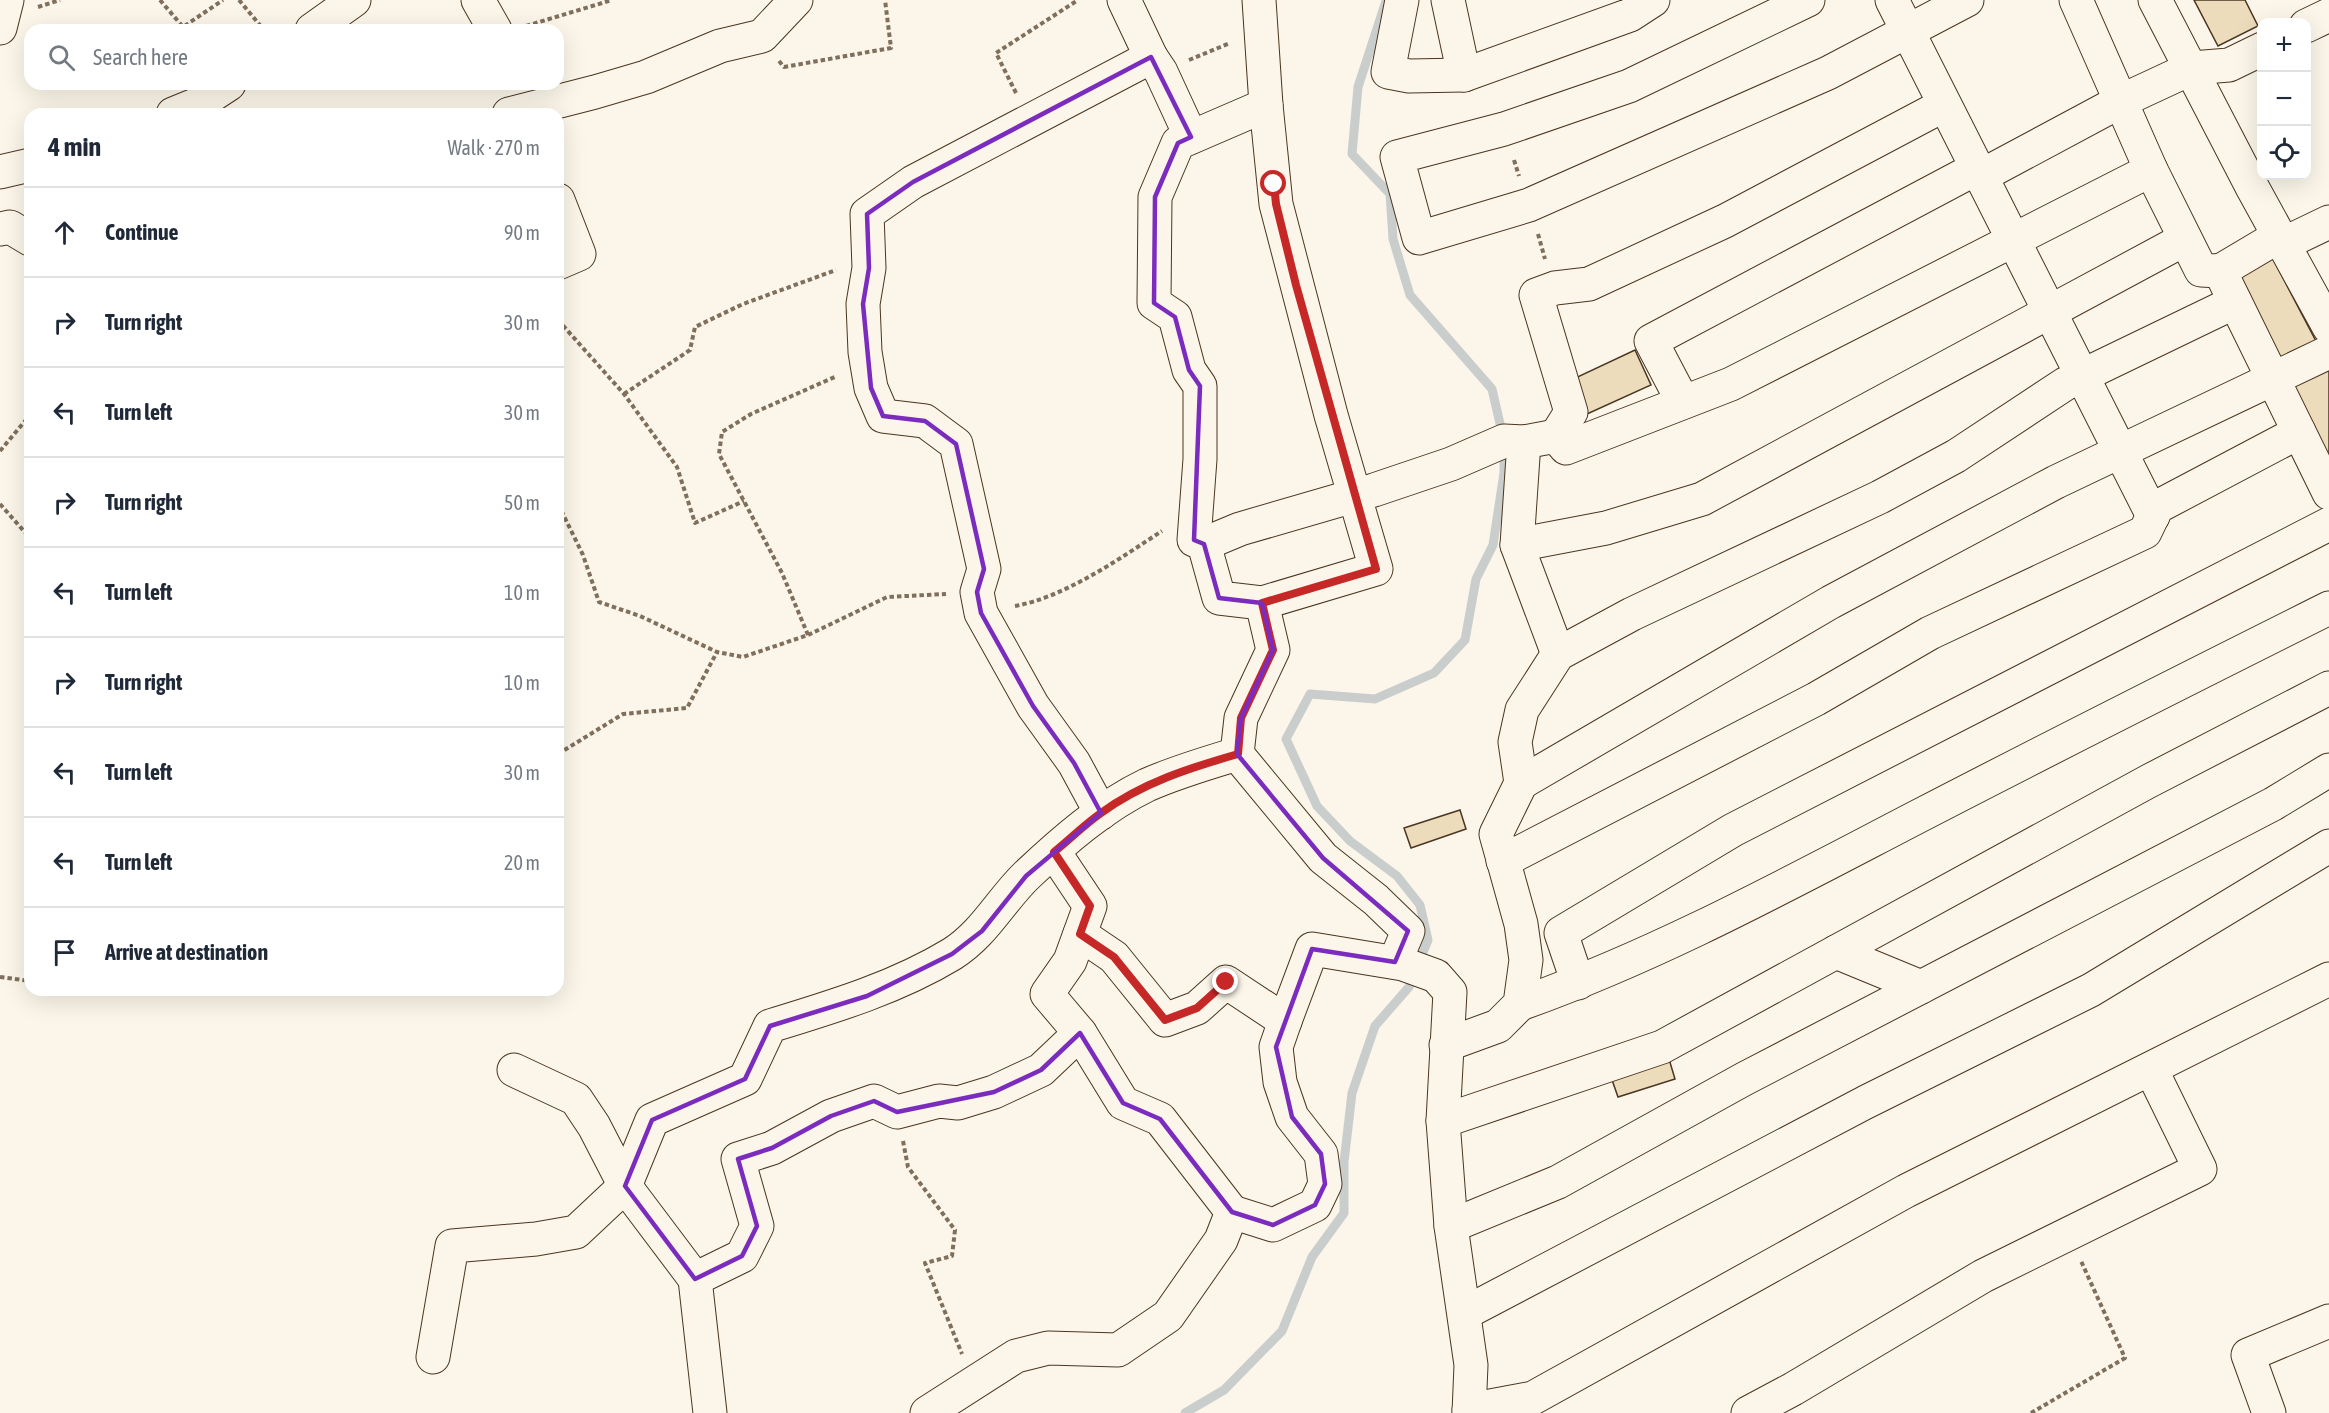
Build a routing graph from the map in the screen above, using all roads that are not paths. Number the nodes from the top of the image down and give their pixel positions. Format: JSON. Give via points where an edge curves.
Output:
{"nodes":[{"id":1,"x":8,"y":0,"type":"edge"},
{"id":2,"x":354,"y":0,"type":"edge"},
{"id":3,"x":478,"y":0,"type":"edge"},
{"id":4,"x":796,"y":0,"type":"edge"},
{"id":5,"x":1124,"y":0,"type":"edge"},
{"id":6,"x":1402,"y":0,"type":"edge"},
{"id":7,"x":1448,"y":0,"type":"edge"},
{"id":8,"x":1653,"y":0,"type":"edge"},
{"id":9,"x":1808,"y":0,"type":"edge"},
{"id":10,"x":1892,"y":0,"type":"edge"},
{"id":11,"x":1967,"y":0,"type":"edge"},
{"id":12,"x":2076,"y":0,"type":"edge"},
{"id":13,"x":2155,"y":0,"type":"edge"},
{"id":14,"x":2322,"y":0,"type":"edge"},
{"id":15,"x":1260,"y":15,"type":"edge"},
{"id":16,"x":2329,"y":15,"type":"edge"},
{"id":17,"x":320,"y":24,"type":"edge"},
{"id":18,"x":505,"y":24,"type":"edge"},
{"id":19,"x":2311,"y":24,"type":"edge"},
{"id":20,"x":0,"y":28,"type":"edge"},
{"id":21,"x":1909,"y":30,"type":"junction"},
{"id":22,"x":2257,"y":51,"type":"edge"},
{"id":23,"x":1156,"y":64,"type":"junction"},
{"id":24,"x":2192,"y":68,"type":"junction"},
{"id":25,"x":1464,"y":75,"type":"junction"},
{"id":26,"x":220,"y":90,"type":"edge"},
{"id":27,"x":2121,"y":101,"type":"junction"},
{"id":28,"x":521,"y":102,"type":"edge"},
{"id":29,"x":1266,"y":105,"type":"junction"},
{"id":30,"x":1944,"y":105,"type":"junction"},
{"id":31,"x":187,"y":108,"type":"edge"},
{"id":32,"x":1191,"y":137,"type":"junction"},
{"id":33,"x":24,"y":166,"type":"edge"},
{"id":34,"x":2151,"y":170,"type":"junction"},
{"id":35,"x":0,"y":172,"type":"edge"},
{"id":36,"x":1979,"y":172,"type":"junction"},
{"id":37,"x":564,"y":215,"type":"edge"},
{"id":38,"x":2329,"y":222,"type":"edge"},
{"id":39,"x":0,"y":229,"type":"edge"},
{"id":40,"x":24,"y":235,"type":"edge"},
{"id":41,"x":2186,"y":238,"type":"junction"},
{"id":42,"x":2014,"y":240,"type":"junction"},
{"id":43,"x":2281,"y":240,"type":"junction"},
{"id":44,"x":564,"y":260,"type":"edge"},
{"id":45,"x":2220,"y":271,"type":"junction"},
{"id":46,"x":2235,"y":302,"type":"junction"},
{"id":47,"x":2050,"y":310,"type":"junction"},
{"id":48,"x":2325,"y":311,"type":"edge"},
{"id":49,"x":2329,"y":352,"type":"edge"},
{"id":50,"x":2083,"y":375,"type":"junction"},
{"id":51,"x":2273,"y":379,"type":"junction"},
{"id":52,"x":1683,"y":402,"type":"junction"},
{"id":53,"x":2299,"y":432,"type":"junction"},
{"id":54,"x":1556,"y":436,"type":"junction"},
{"id":55,"x":1524,"y":442,"type":"junction"},
{"id":56,"x":2121,"y":451,"type":"junction"},
{"id":57,"x":2328,"y":487,"type":"edge"},
{"id":58,"x":1357,"y":494,"type":"junction"},
{"id":59,"x":2153,"y":516,"type":"junction"},
{"id":60,"x":2329,"y":524,"type":"edge"},
{"id":61,"x":1204,"y":544,"type":"junction"},
{"id":62,"x":1517,"y":545,"type":"junction"},
{"id":63,"x":1262,"y":603,"type":"junction"},
{"id":64,"x":2329,"y":608,"type":"edge"},
{"id":65,"x":1558,"y":654,"type":"junction"},
{"id":66,"x":2329,"y":688,"type":"edge"},
{"id":67,"x":1238,"y":754,"type":"junction"},
{"id":68,"x":2329,"y":770,"type":"edge"},
{"id":69,"x":1521,"y":783,"type":"junction"},
{"id":70,"x":1101,"y":813,"type":"junction"},
{"id":71,"x":2329,"y":846,"type":"edge"},
{"id":72,"x":1054,"y":852,"type":"junction"},
{"id":73,"x":1503,"y":861,"type":"junction"},
{"id":74,"x":1080,"y":934,"type":"junction"},
{"id":75,"x":1836,"y":952,"type":"junction"},
{"id":76,"x":1399,"y":963,"type":"junction"},
{"id":77,"x":1578,"y":983,"type":"junction"},
{"id":78,"x":1921,"y":987,"type":"junction"},
{"id":79,"x":2326,"y":990,"type":"edge"},
{"id":80,"x":1520,"y":1004,"type":"junction"},
{"id":81,"x":1285,"y":1021,"type":"junction"},
{"id":82,"x":1080,"y":1033,"type":"junction"},
{"id":83,"x":1446,"y":1045,"type":"junction"},
{"id":84,"x":2151,"y":1069,"type":"junction"},
{"id":85,"x":514,"y":1070,"type":"dead end"},
{"id":86,"x":1443,"y":1121,"type":"junction"},
{"id":87,"x":625,"y":1186,"type":"junction"},
{"id":88,"x":1232,"y":1212,"type":"junction"},
{"id":89,"x":1450,"y":1226,"type":"junction"},
{"id":90,"x":695,"y":1279,"type":"junction"},
{"id":91,"x":1465,"y":1313,"type":"junction"},
{"id":92,"x":2329,"y":1321,"type":"edge"},
{"id":93,"x":433,"y":1357,"type":"dead end"},
{"id":94,"x":1469,"y":1411,"type":"edge"},
{"id":95,"x":710,"y":1413,"type":"edge"},
{"id":96,"x":927,"y":1413,"type":"edge"},
{"id":97,"x":1748,"y":1413,"type":"edge"},
{"id":98,"x":2269,"y":1413,"type":"edge"}],
"edges":[{"from":1,"to":20,"type":"street"},
{"from":2,"to":17,"type":"street"},
{"from":3,"to":18,"type":"street"},
{"from":4,"to":28,"type":"street","via":[[762,36],[720,46],[595,92]]},
{"from":5,"to":23,"type":"street"},
{"from":6,"to":25,"type":"street","via":[[1388,72],[1409,76]]},
{"from":7,"to":25,"type":"street"},
{"from":8,"to":25,"type":"street","via":[[1630,15]]},
{"from":9,"to":21,"type":"street","via":[[1629,86],[1504,129],[1397,157],[1419,238],[1529,205],[1828,73]]},
{"from":10,"to":21,"type":"street"},
{"from":11,"to":21,"type":"street"},
{"from":12,"to":27,"type":"street"},
{"from":13,"to":24,"type":"street"},
{"from":14,"to":16,"type":"street"},
{"from":15,"to":29,"type":"street"},
{"from":16,"to":19,"type":"street"},
{"from":21,"to":30,"type":"street"},
{"from":22,"to":24,"type":"street","via":[[2229,65]]},
{"from":23,"to":32,"type":"street"},
{"from":23,"to":70,"type":"street","via":[[1030,119],[913,182],[867,214],[869,260],[863,304],[871,388],[883,416],[925,421],[956,444],[984,569],[979,603],[1033,706],[1074,763]]},
{"from":24,"to":27,"type":"street"},
{"from":24,"to":43,"type":"street"},
{"from":26,"to":31,"type":"street"},
{"from":27,"to":34,"type":"street"},
{"from":27,"to":36,"type":"street"},
{"from":29,"to":32,"type":"street"},
{"from":29,"to":58,"type":"street","via":[[1276,204],[1331,415]]},
{"from":30,"to":36,"type":"street"},
{"from":30,"to":54,"type":"street","via":[[1725,221],[1589,284],[1536,295],[1571,412]]},
{"from":32,"to":61,"type":"street","via":[[1178,142],[1155,196],[1154,303],[1175,317],[1189,370],[1200,386],[1194,540]]},
{"from":33,"to":35,"type":"street"},
{"from":34,"to":41,"type":"street"},
{"from":34,"to":42,"type":"street"},
{"from":36,"to":42,"type":"street"},
{"from":36,"to":52,"type":"street","via":[[1651,341]]},
{"from":37,"to":44,"type":"street","via":[[579,254]]},
{"from":38,"to":43,"type":"street"},
{"from":39,"to":40,"type":"street","via":[[10,227]]},
{"from":41,"to":45,"type":"street","via":[[2202,270]]},
{"from":41,"to":47,"type":"street"},
{"from":42,"to":47,"type":"street"},
{"from":42,"to":52,"type":"street","via":[[1731,384]]},
{"from":43,"to":45,"type":"street"},
{"from":43,"to":48,"type":"street"},
{"from":45,"to":46,"type":"street"},
{"from":46,"to":50,"type":"street"},
{"from":46,"to":51,"type":"street"},
{"from":47,"to":50,"type":"street"},
{"from":47,"to":62,"type":"street","via":[[1702,499],[1606,528]]},
{"from":49,"to":51,"type":"street"},
{"from":50,"to":56,"type":"street"},
{"from":50,"to":65,"type":"street","via":[[1956,456],[1880,497],[1632,614]]},
{"from":51,"to":53,"type":"street"},
{"from":51,"to":56,"type":"street"},
{"from":52,"to":54,"type":"street","via":[[1566,448]]},
{"from":53,"to":57,"type":"street"},
{"from":53,"to":59,"type":"street","via":[[2157,507]]},
{"from":54,"to":55,"type":"street"},
{"from":55,"to":58,"type":"street","via":[[1504,441],[1451,464]]},
{"from":55,"to":62,"type":"street"},
{"from":56,"to":59,"type":"street"},
{"from":56,"to":69,"type":"street","via":[[1831,602]]},
{"from":58,"to":61,"type":"street","via":[[1240,529]]},
{"from":58,"to":63,"type":"street","via":[[1376,569]]},
{"from":59,"to":73,"type":"street","via":[[2145,532],[1930,633],[1816,699]]},
{"from":60,"to":77,"type":"street","via":[[1733,830],[1561,933]]},
{"from":61,"to":63,"type":"street","via":[[1219,598]]},
{"from":62,"to":65,"type":"street"},
{"from":63,"to":67,"type":"street","via":[[1273,650],[1241,718]]},
{"from":64,"to":77,"type":"street","via":[[1779,889]]},
{"from":65,"to":69,"type":"street","via":[[1522,710],[1515,742]]},
{"from":66,"to":75,"type":"street"},
{"from":67,"to":70,"type":"street","via":[[1146,786]]},
{"from":67,"to":76,"type":"street","via":[[1323,858],[1408,931]]},
{"from":68,"to":78,"type":"street","via":[[2273,804]]},
{"from":69,"to":73,"type":"street","via":[[1496,834]]},
{"from":70,"to":72,"type":"street"},
{"from":71,"to":91,"type":"street","via":[[2091,990],[1866,1102]]},
{"from":72,"to":74,"type":"street","via":[[1090,906]]},
{"from":72,"to":87,"type":"street","via":[[1026,876],[982,931],[952,954],[867,996],[770,1026],[745,1079],[652,1120]]},
{"from":73,"to":80,"type":"street","via":[[1521,924],[1526,960]]},
{"from":74,"to":81,"type":"street","via":[[1114,957],[1165,1020],[1197,1008],[1226,982]]},
{"from":74,"to":82,"type":"street","via":[[1070,962],[1047,994]]},
{"from":75,"to":78,"type":"street"},
{"from":75,"to":86,"type":"street","via":[[1662,1047]]},
{"from":76,"to":81,"type":"street","via":[[1312,949]]},
{"from":76,"to":83,"type":"street","via":[[1436,976],[1450,992]]},
{"from":77,"to":80,"type":"street"},
{"from":78,"to":89,"type":"street","via":[[1558,1182]]},
{"from":79,"to":84,"type":"street"},
{"from":80,"to":83,"type":"street","via":[[1498,1026]]},
{"from":81,"to":88,"type":"street","via":[[1276,1047],[1280,1082],[1292,1117],[1321,1154],[1325,1184],[1316,1205],[1273,1225]]},
{"from":82,"to":88,"type":"street","via":[[1123,1103],[1160,1119]]},
{"from":82,"to":90,"type":"street","via":[[1041,1071],[994,1092],[958,1103],[939,1101],[897,1112],[873,1101],[831,1116],[772,1148],[738,1159],[757,1226],[742,1256]]},
{"from":83,"to":86,"type":"street"},
{"from":84,"to":94,"type":"street","via":[[1906,1191],[1533,1398]]},
{"from":84,"to":97,"type":"street","via":[[2200,1169],[1983,1276]]},
{"from":85,"to":87,"type":"street","via":[[576,1099]]},
{"from":86,"to":89,"type":"street"},
{"from":87,"to":90,"type":"street"},
{"from":87,"to":93,"type":"street","via":[[576,1232],[452,1246]]},
{"from":88,"to":96,"type":"street","via":[[1221,1240],[1168,1316],[1118,1350],[1048,1347],[1017,1356]]},
{"from":89,"to":91,"type":"street"},
{"from":90,"to":95,"type":"street"},
{"from":91,"to":94,"type":"street","via":[[1471,1365]]},
{"from":92,"to":98,"type":"street","via":[[2248,1355]]}]}
